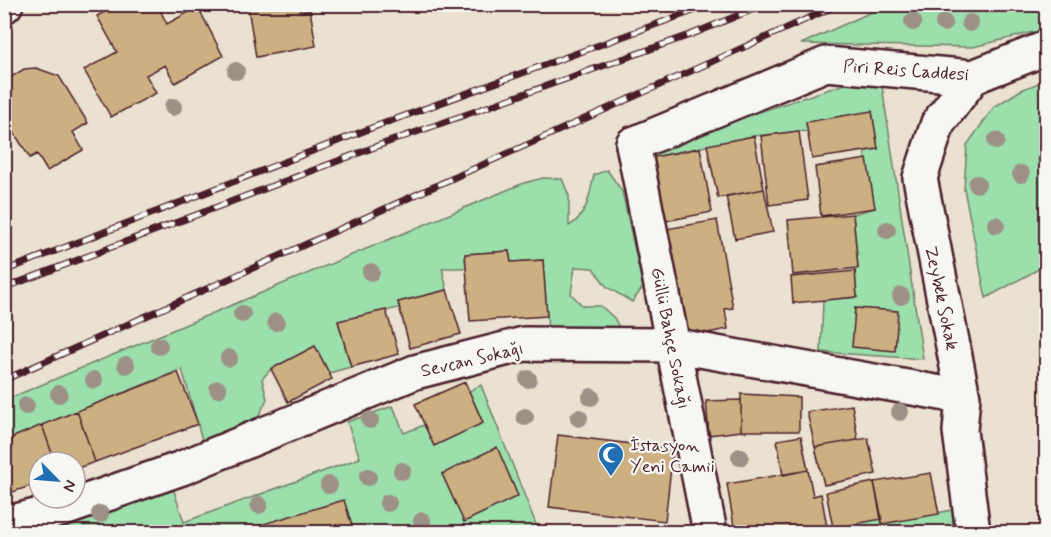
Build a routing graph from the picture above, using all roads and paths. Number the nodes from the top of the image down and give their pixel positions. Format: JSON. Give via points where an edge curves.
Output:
{"nodes":[{"id":1,"x":1047,"y":48,"type":"edge"},
{"id":2,"x":973,"y":77,"type":"junction"},
{"id":3,"x":633,"y":144,"type":"joint"},
{"id":4,"x":672,"y":345,"type":"junction"},
{"id":5,"x":963,"y":397,"type":"junction"},
{"id":6,"x":4,"y":524,"type":"edge"},
{"id":7,"x":710,"y":532,"type":"edge"},
{"id":8,"x":972,"y":532,"type":"edge"}],
"edges":[{"from":1,"to":2,"type":"street","name":"Piri Reis Caddesi"},
{"from":2,"to":3,"type":"street","name":"Piri Reis Caddesi","via":[[826,64]]},
{"from":2,"to":5,"type":"street","name":"Zeybek Sokak","via":[[938,123],[920,178]]},
{"from":3,"to":4,"type":"street","name":"Güllü Bahçe Sokağı"},
{"from":4,"to":5,"type":"street","name":"Sevcan Sokağı"},
{"from":4,"to":6,"type":"street","name":"Sevcan Sokağı","via":[[524,345],[415,372],[182,468],[64,509]]},
{"from":4,"to":7,"type":"street","name":"Güllü Bahçe Sokağı"},
{"from":5,"to":8,"type":"street","name":"Zeybek Sokak","via":[[960,431]]}]}
